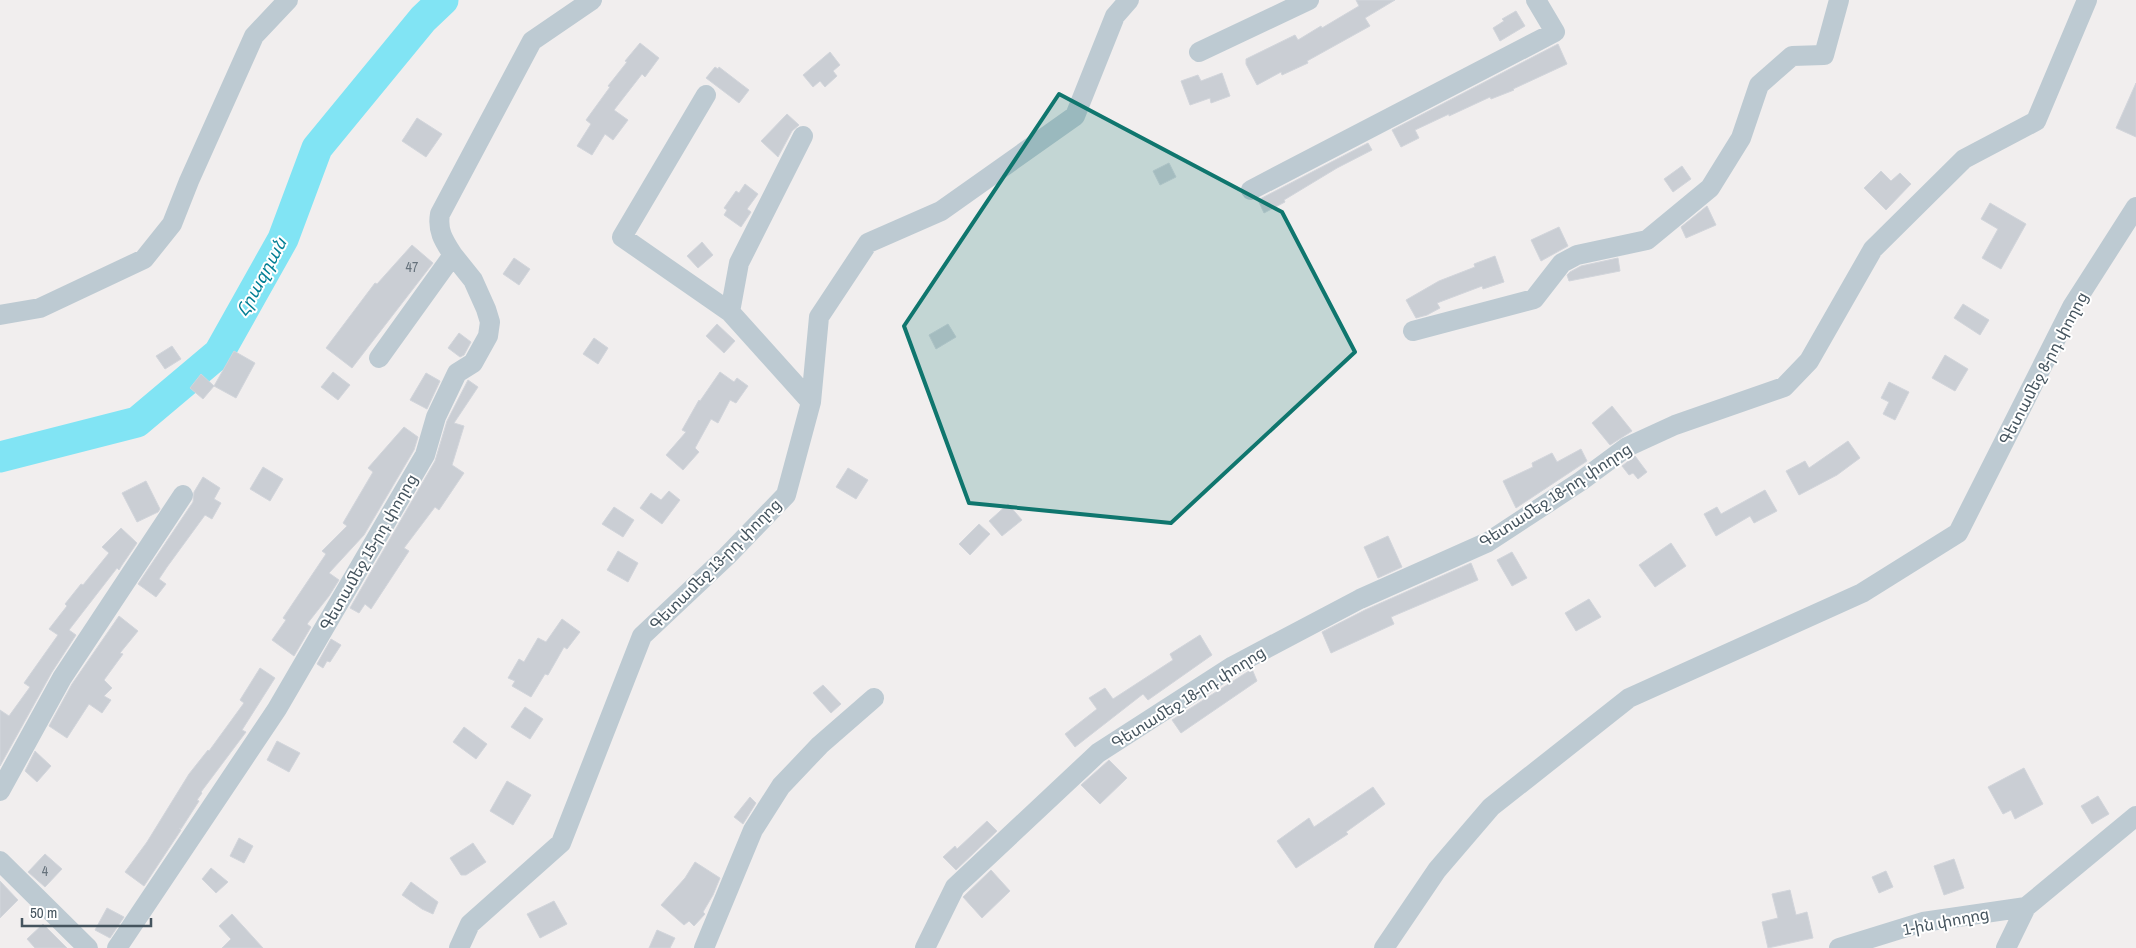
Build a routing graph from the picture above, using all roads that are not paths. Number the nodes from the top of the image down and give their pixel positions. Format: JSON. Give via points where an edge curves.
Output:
{"nodes":[{"id":1,"x":288,"y":0,"type":"edge"},
{"id":2,"x":592,"y":0,"type":"edge"},
{"id":3,"x":1129,"y":0,"type":"edge"},
{"id":4,"x":1309,"y":0,"type":"edge"},
{"id":5,"x":1536,"y":0,"type":"edge"},
{"id":6,"x":1840,"y":0,"type":"edge"},
{"id":7,"x":2087,"y":0,"type":"edge"},
{"id":8,"x":1199,"y":52,"type":"dead end"},
{"id":9,"x":706,"y":95,"type":"dead end"},
{"id":10,"x":803,"y":136,"type":"dead end"},
{"id":11,"x":1251,"y":190,"type":"dead end"},
{"id":12,"x":2136,"y":207,"type":"edge"},
{"id":13,"x":453,"y":255,"type":"junction"},
{"id":14,"x":730,"y":312,"type":"junction"},
{"id":15,"x":0,"y":315,"type":"edge"},
{"id":16,"x":1413,"y":331,"type":"dead end"},
{"id":17,"x":380,"y":358,"type":"dead end"},
{"id":18,"x":812,"y":402,"type":"junction"},
{"id":19,"x":183,"y":495,"type":"dead end"},
{"id":20,"x":874,"y":698,"type":"dead end"},
{"id":21,"x":0,"y":791,"type":"edge"},
{"id":22,"x":2136,"y":816,"type":"edge"},
{"id":23,"x":0,"y":861,"type":"edge"},
{"id":24,"x":2026,"y":907,"type":"junction"},
{"id":25,"x":88,"y":948,"type":"edge"},
{"id":26,"x":117,"y":948,"type":"edge"},
{"id":27,"x":459,"y":948,"type":"edge"},
{"id":28,"x":704,"y":948,"type":"edge"},
{"id":29,"x":926,"y":948,"type":"edge"},
{"id":30,"x":1384,"y":948,"type":"edge"},
{"id":31,"x":1839,"y":948,"type":"edge"},
{"id":32,"x":2006,"y":948,"type":"edge"}],
"edges":[{"from":1,"to":15,"type":"street","via":[[254,36],[172,224],[144,259],[40,308]]},
{"from":2,"to":13,"type":"street","name":"Գետամեջ 15-րդ փողոց","via":[[532,41],[440,214],[440,234]]},
{"from":3,"to":18,"type":"street","name":"Գետամեջ 13-րդ փողոց","via":[[1115,16],[1075,116],[941,211],[868,243],[819,317]]},
{"from":4,"to":8,"type":"street"},
{"from":5,"to":11,"type":"street","via":[[1555,32]]},
{"from":6,"to":16,"type":"street","via":[[1824,55],[1792,56],[1759,85],[1741,138],[1710,188],[1647,240],[1576,255],[1562,263],[1534,299]]},
{"from":7,"to":29,"type":"street","name":"Գետամեջ 18-րդ փողոց","via":[[2036,121],[1964,159],[1873,249],[1809,360],[1784,387],[1675,425],[1627,447],[1488,542],[1360,599],[1233,666],[1098,753],[954,887]]},
{"from":9,"to":14,"type":"street","via":[[622,237]]},
{"from":10,"to":14,"type":"street","via":[[739,263]]},
{"from":12,"to":30,"type":"street","name":"Գետամեջ 8-րդ փողոց","via":[[2072,307],[1958,533],[1862,594],[1629,698],[1491,807],[1437,870]]},
{"from":13,"to":17,"type":"street"},
{"from":13,"to":26,"type":"street","name":"Գետամեջ 15-րդ փողոց","via":[[472,280],[486,309],[490,322],[488,336],[473,362],[458,373],[436,417],[425,455],[277,710]]},
{"from":14,"to":18,"type":"street"},
{"from":18,"to":27,"type":"street","name":"Գետամեջ 13-րդ փողոց","via":[[786,494],[727,556],[642,636],[561,843],[470,924]]},
{"from":19,"to":21,"type":"street","via":[[62,678]]},
{"from":20,"to":28,"type":"street","via":[[820,745],[780,788],[752,830]]},
{"from":22,"to":24,"type":"street"},
{"from":23,"to":25,"type":"street"},
{"from":24,"to":31,"type":"street","name":"1-ին փողոց","via":[[1923,922]]},
{"from":24,"to":32,"type":"street"}]}
